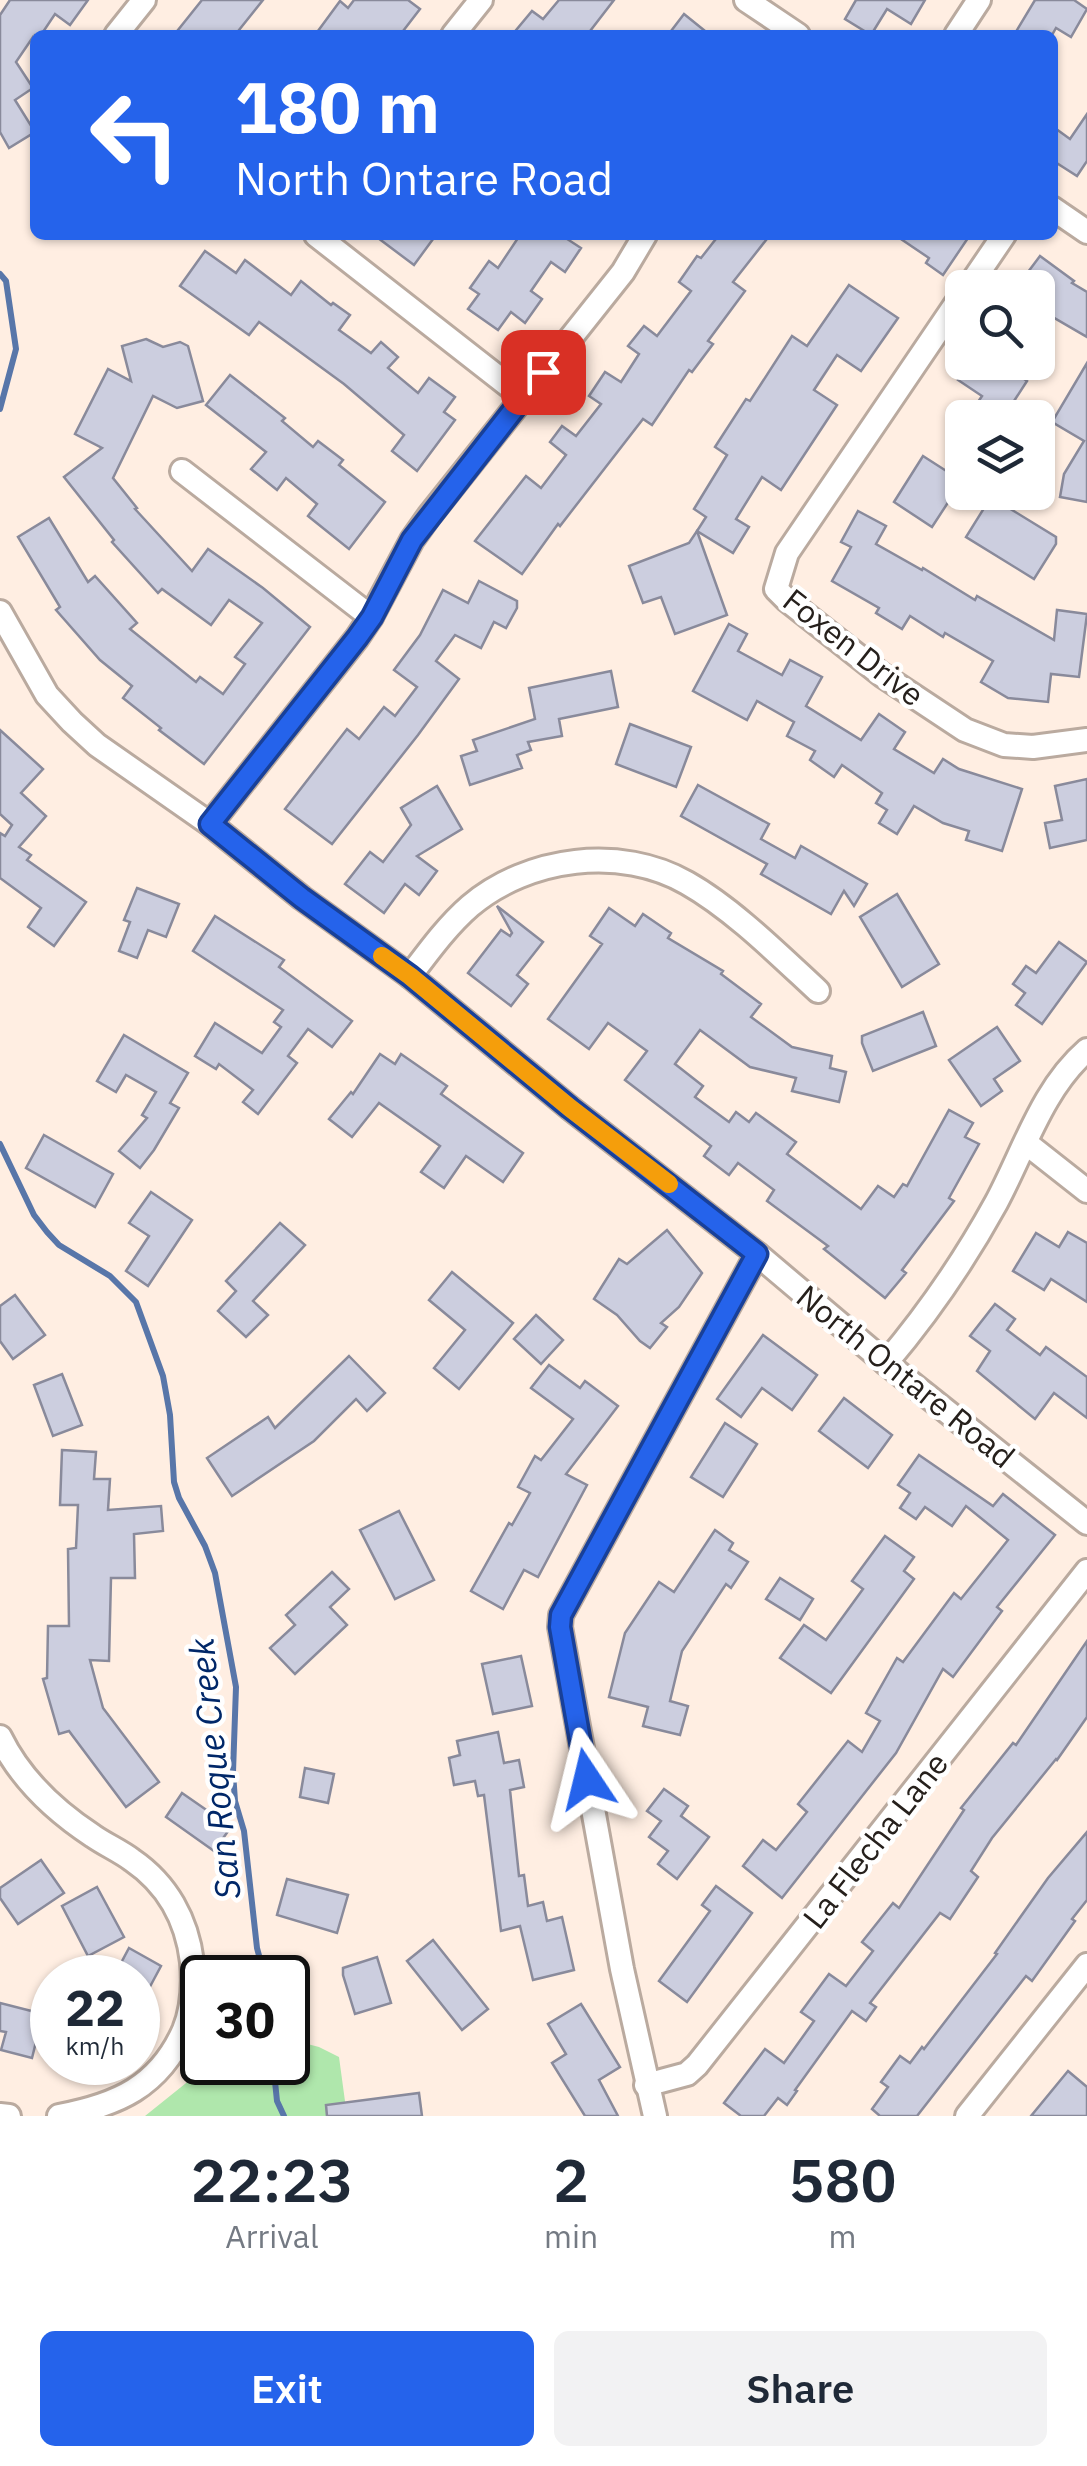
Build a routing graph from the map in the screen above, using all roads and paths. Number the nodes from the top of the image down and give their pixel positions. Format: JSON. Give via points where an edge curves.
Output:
{"nodes":[{"id":1,"x":144,"y":0,"type":"edge"},
{"id":2,"x":481,"y":0,"type":"edge"},
{"id":3,"x":746,"y":0,"type":"edge"},
{"id":4,"x":980,"y":0,"type":"edge"},
{"id":5,"x":771,"y":27,"type":"edge"},
{"id":6,"x":120,"y":30,"type":"edge"},
{"id":7,"x":457,"y":30,"type":"edge"},
{"id":8,"x":959,"y":30,"type":"edge"},
{"id":9,"x":1058,"y":212,"type":"edge"},
{"id":10,"x":1087,"y":232,"type":"edge"},
{"id":11,"x":322,"y":240,"type":"edge"},
{"id":12,"x":643,"y":240,"type":"edge"},
{"id":13,"x":1001,"y":240,"type":"edge"},
{"id":14,"x":980,"y":270,"type":"edge"},
{"id":15,"x":945,"y":320,"type":"edge"},
{"id":16,"x":523,"y":398,"type":"junction"},
{"id":17,"x":182,"y":472,"type":"dead end"},
{"id":18,"x":0,"y":612,"type":"edge"},
{"id":19,"x":372,"y":617,"type":"junction"},
{"id":20,"x":1087,"y":740,"type":"edge"},
{"id":21,"x":210,"y":824,"type":"junction"},
{"id":22,"x":410,"y":976,"type":"junction"},
{"id":23,"x":818,"y":991,"type":"dead end"},
{"id":24,"x":1087,"y":1050,"type":"edge"},
{"id":25,"x":1026,"y":1144,"type":"junction"},
{"id":26,"x":1087,"y":1191,"type":"edge"},
{"id":27,"x":757,"y":1254,"type":"junction"},
{"id":28,"x":886,"y":1363,"type":"junction"},
{"id":29,"x":1087,"y":1523,"type":"edge"},
{"id":30,"x":1087,"y":1571,"type":"edge"},
{"id":31,"x":0,"y":1737,"type":"edge"},
{"id":32,"x":1087,"y":1965,"type":"edge"},
{"id":33,"x":646,"y":2085,"type":"junction"},
{"id":34,"x":0,"y":2115,"type":"edge"},
{"id":35,"x":9,"y":2116,"type":"edge"},
{"id":36,"x":58,"y":2116,"type":"edge"},
{"id":37,"x":655,"y":2116,"type":"edge"},
{"id":38,"x":967,"y":2116,"type":"edge"}],
"edges":[{"from":1,"to":6,"type":"street"},
{"from":2,"to":7,"type":"street"},
{"from":3,"to":5,"type":"street"},
{"from":4,"to":8,"type":"street"},
{"from":9,"to":10,"type":"street"},
{"from":11,"to":16,"type":"street"},
{"from":12,"to":16,"type":"street"},
{"from":13,"to":14,"type":"street"},
{"from":15,"to":20,"type":"street","name":"Foxen Drive","via":[[788,553],[776,588],[882,675],[965,730],[1018,746]]},
{"from":16,"to":19,"type":"street","via":[[412,540]]},
{"from":17,"to":19,"type":"street"},
{"from":18,"to":21,"type":"street","name":"North Ontare Road","via":[[47,696],[72,722]]},
{"from":19,"to":21,"type":"street"},
{"from":21,"to":22,"type":"street","name":"North Ontare Road"},
{"from":22,"to":23,"type":"street","via":[[448,927],[500,886],[552,866],[607,861],[687,883]]},
{"from":22,"to":27,"type":"street","name":"North Ontare Road"},
{"from":24,"to":25,"type":"street","via":[[1045,1102]]},
{"from":25,"to":26,"type":"street"},
{"from":25,"to":28,"type":"street","via":[[966,1258]]},
{"from":27,"to":28,"type":"street","name":"North Ontare Road"},
{"from":27,"to":33,"type":"street","via":[[561,1615]]},
{"from":28,"to":29,"type":"street","name":"North Ontare Road"},
{"from":30,"to":33,"type":"street","name":"La Flecha Lane","via":[[696,2065],[688,2074]]},
{"from":31,"to":36,"type":"street","via":[[51,1803],[156,1880],[190,1942],[191,2008],[162,2067],[120,2099]]},
{"from":32,"to":38,"type":"street"},
{"from":33,"to":37,"type":"street"},
{"from":34,"to":35,"type":"street"}]}
